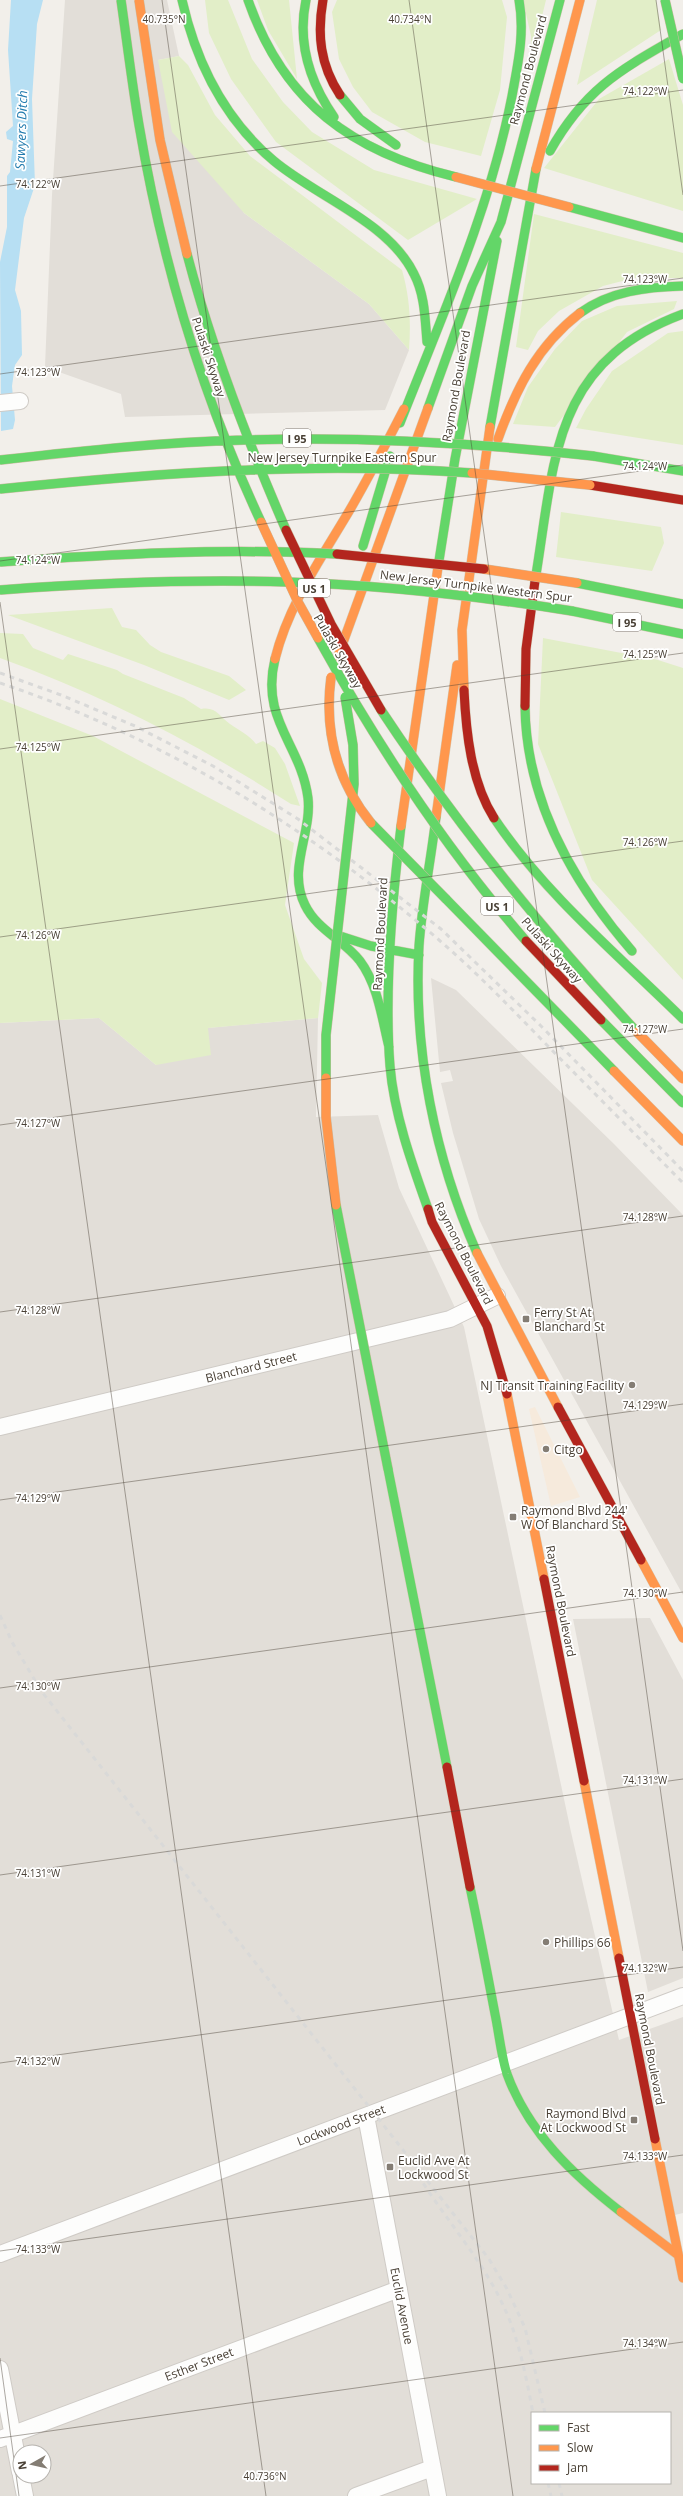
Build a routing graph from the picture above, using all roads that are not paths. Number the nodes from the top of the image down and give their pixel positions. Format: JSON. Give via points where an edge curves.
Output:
{"nodes":[{"id":1,"x":121,"y":0,"type":"edge"},
{"id":2,"x":140,"y":0,"type":"edge"},
{"id":3,"x":182,"y":0,"type":"edge"},
{"id":4,"x":248,"y":0,"type":"edge"},
{"id":5,"x":306,"y":0,"type":"edge"},
{"id":6,"x":323,"y":0,"type":"edge"},
{"id":7,"x":519,"y":0,"type":"edge"},
{"id":8,"x":560,"y":0,"type":"edge"},
{"id":9,"x":580,"y":0,"type":"edge"},
{"id":10,"x":665,"y":0,"type":"edge"},
{"id":11,"x":683,"y":34,"type":"edge"},
{"id":12,"x":683,"y":79,"type":"edge"},
{"id":13,"x":347,"y":132,"type":"junction"},
{"id":14,"x":403,"y":148,"type":"dead end"},
{"id":15,"x":482,"y":172,"type":"dead end"},
{"id":16,"x":530,"y":185,"type":"junction"},
{"id":17,"x":501,"y":222,"type":"junction"},
{"id":18,"x":683,"y":238,"type":"edge"},
{"id":19,"x":683,"y":286,"type":"edge"},
{"id":20,"x":683,"y":314,"type":"edge"},
{"id":21,"x":427,"y":351,"type":"junction"},
{"id":22,"x":20,"y":401,"type":"dead end"},
{"id":23,"x":0,"y":403,"type":"edge"},
{"id":24,"x":404,"y":409,"type":"junction"},
{"id":25,"x":0,"y":460,"type":"edge"},
{"id":26,"x":683,"y":471,"type":"edge"},
{"id":27,"x":0,"y":488,"type":"edge"},
{"id":28,"x":481,"y":494,"type":"junction"},
{"id":29,"x":683,"y":500,"type":"edge"},
{"id":30,"x":0,"y":562,"type":"edge"},
{"id":31,"x":0,"y":590,"type":"edge"},
{"id":32,"x":683,"y":604,"type":"edge"},
{"id":33,"x":462,"y":630,"type":"junction"},
{"id":34,"x":683,"y":634,"type":"edge"},
{"id":35,"x":331,"y":677,"type":"junction"},
{"id":36,"x":342,"y":684,"type":"junction"},
{"id":37,"x":320,"y":927,"type":"junction"},
{"id":38,"x":390,"y":951,"type":"junction"},
{"id":39,"x":419,"y":956,"type":"junction"},
{"id":40,"x":638,"y":958,"type":"dead end"},
{"id":41,"x":667,"y":990,"type":"dead end"},
{"id":42,"x":683,"y":1006,"type":"edge"},
{"id":43,"x":683,"y":1019,"type":"edge"},
{"id":44,"x":388,"y":1047,"type":"junction"},
{"id":45,"x":683,"y":1079,"type":"edge"},
{"id":46,"x":683,"y":1103,"type":"edge"},
{"id":47,"x":683,"y":1141,"type":"edge"},
{"id":48,"x":497,"y":1296,"type":"junction"},
{"id":49,"x":477,"y":1307,"type":"junction"},
{"id":50,"x":0,"y":1427,"type":"edge"},
{"id":51,"x":683,"y":1638,"type":"edge"},
{"id":52,"x":683,"y":1996,"type":"edge"},
{"id":53,"x":631,"y":2016,"type":"junction"},
{"id":54,"x":504,"y":2064,"type":"junction"},
{"id":55,"x":366,"y":2116,"type":"junction"},
{"id":56,"x":676,"y":2212,"type":"edge"},
{"id":57,"x":0,"y":2254,"type":"edge"},
{"id":58,"x":678,"y":2256,"type":"junction"},
{"id":59,"x":683,"y":2278,"type":"edge"},
{"id":60,"x":399,"y":2289,"type":"junction"},
{"id":61,"x":0,"y":2369,"type":"edge"},
{"id":62,"x":6,"y":2436,"type":"edge"},
{"id":63,"x":12,"y":2451,"type":"edge"},
{"id":64,"x":432,"y":2468,"type":"junction"},
{"id":65,"x":23,"y":2484,"type":"edge"},
{"id":66,"x":25,"y":2496,"type":"edge"},
{"id":67,"x":356,"y":2496,"type":"edge"},
{"id":68,"x":438,"y":2496,"type":"edge"}],
"edges":[{"from":1,"to":36,"type":"main road","name":"Pulaski Skyway","number":"US 1","bridge":true,"via":[[134,100],[154,208],[197,363],[256,516],[301,610]]},
{"from":2,"to":45,"type":"main road","name":"Pulaski Skyway","number":"US 1","bridge":true,"via":[[154,107],[169,184],[188,263],[211,339],[266,488],[331,623],[376,702],[417,766],[465,832],[514,895],[566,954]]},
{"from":3,"to":21,"type":"main road","via":[[194,46],[207,77],[226,109],[244,132],[286,171],[384,236],[407,260],[419,280],[425,300]]},
{"from":4,"to":13,"type":"main road","via":[[264,42],[289,82],[310,105]]},
{"from":5,"to":13,"type":"main road","via":[[302,31],[309,71],[330,111]]},
{"from":6,"to":14,"type":"main road","via":[[320,42],[326,68],[337,93],[361,122]]},
{"from":7,"to":21,"type":"main road","via":[[522,18],[521,50],[503,142],[473,236]]},
{"from":8,"to":17,"type":"main road","name":"Raymond Boulevard"},
{"from":9,"to":16,"type":"main road","name":"Raymond Boulevard"},
{"from":10,"to":12,"type":"main road","bridge":true},
{"from":11,"to":16,"type":"main road","via":[[616,73],[586,96],[565,123]]},
{"from":13,"to":18,"type":"main road","bridge":true,"via":[[396,160]]},
{"from":15,"to":16,"type":"main road"},
{"from":16,"to":28,"type":"main road","name":"Raymond Boulevard"},
{"from":17,"to":35,"type":"main road","via":[[472,286]]},
{"from":17,"to":38,"type":"main road","name":"Raymond Boulevard","via":[[471,369],[445,522],[407,772],[397,856]]},
{"from":19,"to":28,"type":"main road","via":[[652,287],[613,295],[580,311],[559,328],[540,351],[517,392],[502,425]]},
{"from":20,"to":40,"type":"main road","via":[[647,329],[622,345],[589,377],[569,412],[554,469],[534,586],[525,660],[524,701],[527,741],[547,817],[591,898]]},
{"from":21,"to":24,"type":"main road"},
{"from":22,"to":23,"type":"street"},
{"from":24,"to":35,"type":"main road","via":[[337,638]]},
{"from":24,"to":37,"type":"main road","via":[[356,500],[304,588],[280,640],[272,672],[270,692],[275,718],[301,769],[307,791],[308,816],[298,867],[300,895],[309,916]]},
{"from":25,"to":26,"type":"main road","name":"New Jersey Turnpike Eastern Spur","number":"I 95","bridge":true,"via":[[185,443],[318,438],[467,443],[593,456]]},
{"from":27,"to":29,"type":"main road","name":"New Jersey Turnpike Eastern Spur","bridge":true,"via":[[145,474],[311,466],[450,470],[590,485]]},
{"from":28,"to":33,"type":"main road","name":"Raymond Boulevard"},
{"from":30,"to":32,"type":"main road","name":"New Jersey Turnpike Western Spur","number":"I 95","bridge":true,"via":[[140,553],[280,552],[436,563],[577,583]]},
{"from":31,"to":34,"type":"main road","name":"New Jersey Turnpike Western Spur","number":"I 95","bridge":true,"via":[[140,581],[290,581],[403,587],[495,598]]},
{"from":33,"to":39,"type":"main road","name":"Raymond Boulevard"},
{"from":33,"to":43,"type":"main road","via":[[464,706],[469,749],[478,786],[495,820],[512,845],[540,877]]},
{"from":35,"to":47,"type":"main road","bridge":true,"via":[[329,698],[332,734],[338,761],[350,793],[376,829]]},
{"from":36,"to":46,"type":"main road","name":"Pulaski Skyway","number":"US 1","bridge":true,"via":[[442,836],[508,920]]},
{"from":36,"to":54,"type":"main road","bridge":true,"via":[[353,746],[354,784],[326,1028],[326,1117],[338,1222]]},
{"from":37,"to":38,"type":"main road","via":[[342,937]]},
{"from":37,"to":44,"type":"main road","via":[[364,967],[376,995]]},
{"from":38,"to":39,"type":"main road"},
{"from":38,"to":44,"type":"main road","name":"Raymond Boulevard"},
{"from":39,"to":48,"type":"main road","name":"Raymond Boulevard","via":[[422,1048],[437,1137],[457,1208]]},
{"from":41,"to":42,"type":"main road"},
{"from":44,"to":49,"type":"main road","name":"Raymond Boulevard","via":[[396,1105],[418,1184],[437,1232]]},
{"from":48,"to":49,"type":"street","name":"Blanchard Street"},
{"from":48,"to":51,"type":"main road","name":"Raymond Boulevard"},
{"from":49,"to":50,"type":"street","name":"Blanchard Street","via":[[450,1319]]},
{"from":49,"to":53,"type":"main road","name":"Raymond Boulevard","via":[[494,1344],[510,1402]]},
{"from":52,"to":53,"type":"street","name":"Lockwood Street"},
{"from":53,"to":54,"type":"street","name":"Lockwood Street"},
{"from":53,"to":56,"type":"main road","name":"Raymond Boulevard"},
{"from":54,"to":55,"type":"street","name":"Lockwood Street"},
{"from":54,"to":58,"type":"main road","via":[[528,2119],[564,2165],[598,2195]]},
{"from":55,"to":57,"type":"street","name":"Lockwood Street"},
{"from":55,"to":60,"type":"street","name":"Euclid Avenue"},
{"from":56,"to":58,"type":"main road","name":"Raymond Boulevard"},
{"from":58,"to":59,"type":"main road","name":"Raymond Boulevard"},
{"from":60,"to":62,"type":"street","name":"Esther Street"},
{"from":60,"to":64,"type":"street","name":"Euclid Avenue"},
{"from":61,"to":62,"type":"street"},
{"from":62,"to":63,"type":"street"},
{"from":64,"to":67,"type":"street"},
{"from":64,"to":68,"type":"street","name":"Euclid Avenue"},
{"from":65,"to":66,"type":"street"}]}
